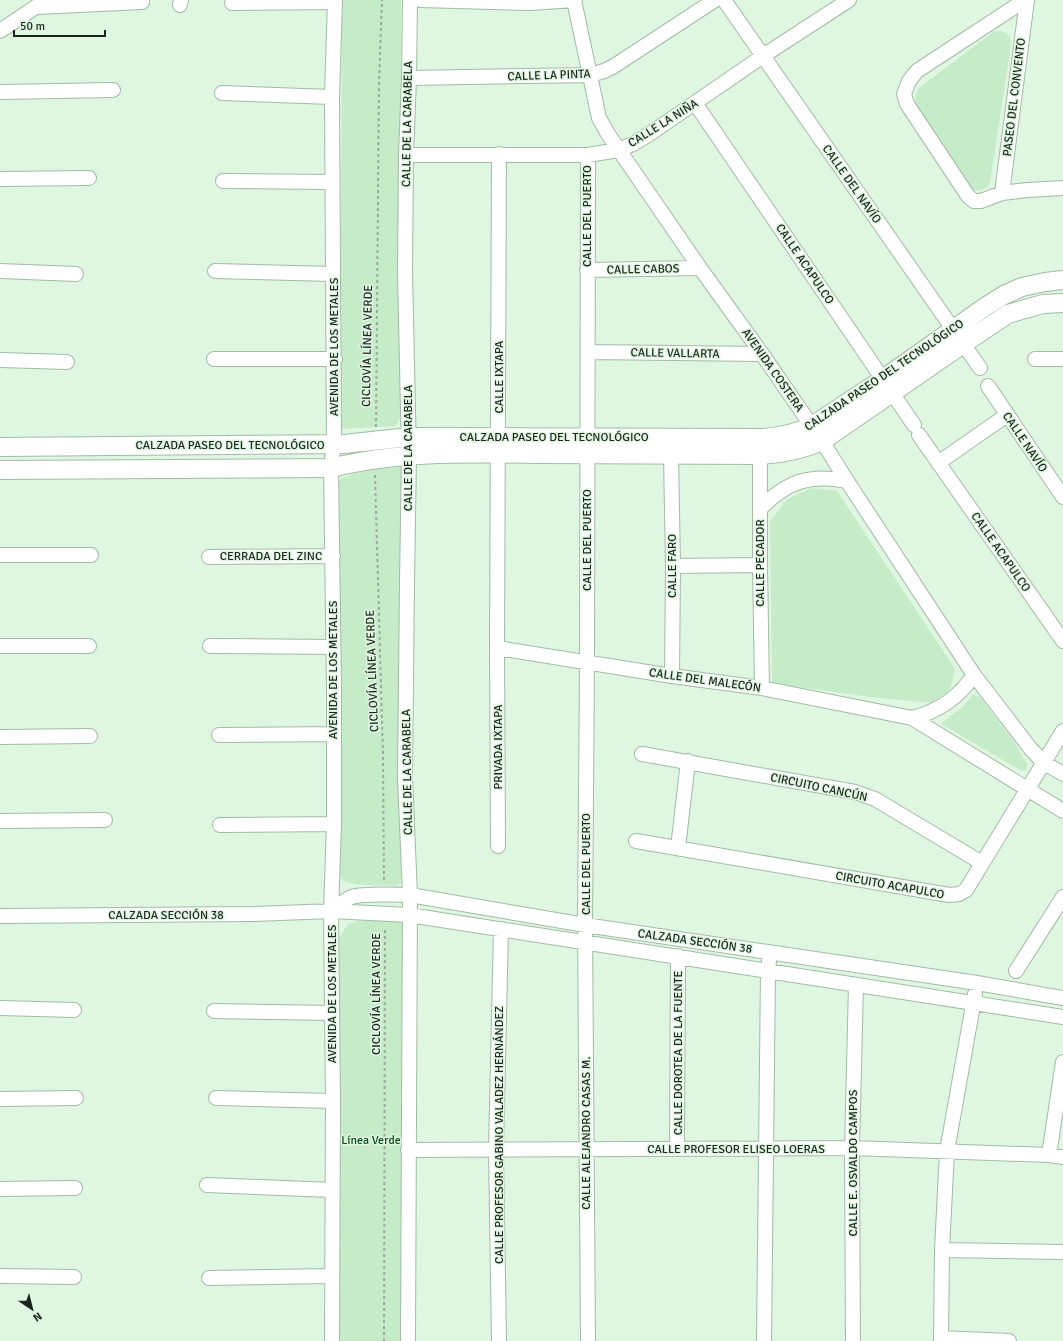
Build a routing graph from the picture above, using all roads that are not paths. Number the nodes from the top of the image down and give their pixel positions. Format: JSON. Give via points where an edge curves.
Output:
{"nodes":[{"id":1,"x":410,"y":0,"type":"edge"},
{"id":2,"x":420,"y":0,"type":"edge"},
{"id":3,"x":575,"y":0,"type":"edge"},
{"id":4,"x":715,"y":0,"type":"edge"},
{"id":5,"x":724,"y":0,"type":"edge"},
{"id":6,"x":850,"y":0,"type":"edge"},
{"id":7,"x":1026,"y":0,"type":"edge"},
{"id":8,"x":335,"y":1,"type":"edge"},
{"id":9,"x":142,"y":2,"type":"dead end"},
{"id":10,"x":232,"y":2,"type":"dead end"},
{"id":11,"x":41,"y":4,"type":"edge"},
{"id":12,"x":0,"y":31,"type":"edge"},
{"id":13,"x":763,"y":56,"type":"junction"},
{"id":14,"x":590,"y":75,"type":"junction"},
{"id":15,"x":409,"y":78,"type":"junction"},
{"id":16,"x":113,"y":90,"type":"dead end"},
{"id":17,"x":0,"y":92,"type":"edge"},
{"id":18,"x":222,"y":93,"type":"dead end"},
{"id":19,"x":332,"y":97,"type":"junction"},
{"id":20,"x":695,"y":103,"type":"junction"},
{"id":21,"x":618,"y":150,"type":"junction"},
{"id":22,"x":499,"y":154,"type":"junction"},
{"id":23,"x":406,"y":155,"type":"junction"},
{"id":24,"x":588,"y":155,"type":"junction"},
{"id":25,"x":89,"y":178,"type":"dead end"},
{"id":26,"x":0,"y":179,"type":"edge"},
{"id":27,"x":223,"y":181,"type":"dead end"},
{"id":28,"x":332,"y":182,"type":"junction"},
{"id":29,"x":1063,"y":188,"type":"edge"},
{"id":30,"x":1002,"y":193,"type":"junction"},
{"id":31,"x":700,"y":268,"type":"junction"},
{"id":32,"x":587,"y":270,"type":"junction"},
{"id":33,"x":0,"y":271,"type":"edge"},
{"id":34,"x":215,"y":271,"type":"dead end"},
{"id":35,"x":76,"y":274,"type":"dead end"},
{"id":36,"x":333,"y":274,"type":"junction"},
{"id":37,"x":1063,"y":280,"type":"edge"},
{"id":38,"x":1063,"y":303,"type":"edge"},
{"id":39,"x":952,"y":329,"type":"junction"},
{"id":40,"x":963,"y":344,"type":"junction"},
{"id":41,"x":588,"y":352,"type":"junction"},
{"id":42,"x":762,"y":354,"type":"junction"},
{"id":43,"x":214,"y":359,"type":"dead end"},
{"id":44,"x":335,"y":359,"type":"junction"},
{"id":45,"x":1035,"y":359,"type":"dead end"},
{"id":46,"x":1063,"y":359,"type":"edge"},
{"id":47,"x":0,"y":360,"type":"edge"},
{"id":48,"x":67,"y":362,"type":"dead end"},
{"id":49,"x":980,"y":368,"type":"dead end"},
{"id":50,"x":887,"y":386,"type":"junction"},
{"id":51,"x":988,"y":386,"type":"dead end"},
{"id":52,"x":1007,"y":415,"type":"junction"},
{"id":53,"x":812,"y":426,"type":"junction"},
{"id":54,"x":409,"y":437,"type":"junction"},
{"id":55,"x":822,"y":441,"type":"junction"},
{"id":56,"x":334,"y":444,"type":"junction"},
{"id":57,"x":498,"y":445,"type":"junction"},
{"id":58,"x":148,"y":446,"type":"junction"},
{"id":59,"x":587,"y":446,"type":"junction"},
{"id":60,"x":760,"y":446,"type":"junction"},
{"id":61,"x":0,"y":447,"type":"edge"},
{"id":62,"x":409,"y":455,"type":"junction"},
{"id":63,"x":671,"y":455,"type":"junction"},
{"id":64,"x":938,"y":463,"type":"junction"},
{"id":65,"x":332,"y":468,"type":"junction"},
{"id":66,"x":148,"y":469,"type":"junction"},
{"id":67,"x":0,"y":470,"type":"edge"},
{"id":68,"x":847,"y":481,"type":"junction"},
{"id":69,"x":1063,"y":497,"type":"edge"},
{"id":70,"x":761,"y":508,"type":"junction"},
{"id":71,"x":91,"y":555,"type":"dead end"},
{"id":72,"x":0,"y":556,"type":"edge"},
{"id":73,"x":333,"y":556,"type":"junction"},
{"id":74,"x":209,"y":557,"type":"dead end"},
{"id":75,"x":760,"y":565,"type":"junction"},
{"id":76,"x":673,"y":566,"type":"junction"},
{"id":77,"x":1063,"y":641,"type":"edge"},
{"id":78,"x":0,"y":646,"type":"edge"},
{"id":79,"x":89,"y":646,"type":"dead end"},
{"id":80,"x":210,"y":646,"type":"dead end"},
{"id":81,"x":333,"y":647,"type":"junction"},
{"id":82,"x":497,"y":648,"type":"junction"},
{"id":83,"x":587,"y":662,"type":"junction"},
{"id":84,"x":974,"y":675,"type":"junction"},
{"id":85,"x":672,"y":676,"type":"junction"},
{"id":86,"x":762,"y":688,"type":"junction"},
{"id":87,"x":912,"y":718,"type":"junction"},
{"id":88,"x":1063,"y":731,"type":"edge"},
{"id":89,"x":334,"y":734,"type":"junction"},
{"id":90,"x":219,"y":735,"type":"dead end"},
{"id":91,"x":0,"y":736,"type":"edge"},
{"id":92,"x":90,"y":736,"type":"dead end"},
{"id":93,"x":642,"y":754,"type":"dead end"},
{"id":94,"x":688,"y":762,"type":"junction"},
{"id":95,"x":1043,"y":762,"type":"junction"},
{"id":96,"x":1063,"y":774,"type":"edge"},
{"id":97,"x":1026,"y":790,"type":"junction"},
{"id":98,"x":1063,"y":811,"type":"edge"},
{"id":99,"x":105,"y":820,"type":"dead end"},
{"id":100,"x":0,"y":821,"type":"edge"},
{"id":101,"x":334,"y":824,"type":"junction"},
{"id":102,"x":220,"y":825,"type":"dead end"},
{"id":103,"x":636,"y":842,"type":"dead end"},
{"id":104,"x":498,"y":846,"type":"dead end"},
{"id":105,"x":678,"y":848,"type":"junction"},
{"id":106,"x":982,"y":863,"type":"junction"},
{"id":107,"x":410,"y":895,"type":"junction"},
{"id":108,"x":1063,"y":897,"type":"edge"},
{"id":109,"x":331,"y":912,"type":"junction"},
{"id":110,"x":409,"y":915,"type":"junction"},
{"id":111,"x":0,"y":916,"type":"edge"},
{"id":112,"x":585,"y":925,"type":"junction"},
{"id":113,"x":501,"y":929,"type":"junction"},
{"id":114,"x":586,"y":942,"type":"junction"},
{"id":115,"x":770,"y":952,"type":"junction"},
{"id":116,"x":678,"y":956,"type":"junction"},
{"id":117,"x":768,"y":970,"type":"junction"},
{"id":118,"x":1016,"y":971,"type":"dead end"},
{"id":119,"x":978,"y":983,"type":"junction"},
{"id":120,"x":856,"y":985,"type":"junction"},
{"id":121,"x":1063,"y":998,"type":"edge"},
{"id":122,"x":974,"y":1002,"type":"junction"},
{"id":123,"x":0,"y":1008,"type":"edge"},
{"id":124,"x":74,"y":1010,"type":"dead end"},
{"id":125,"x":214,"y":1011,"type":"dead end"},
{"id":126,"x":332,"y":1013,"type":"junction"},
{"id":127,"x":1063,"y":1017,"type":"edge"},
{"id":128,"x":1063,"y":1062,"type":"edge"},
{"id":129,"x":76,"y":1098,"type":"dead end"},
{"id":130,"x":216,"y":1098,"type":"dead end"},
{"id":131,"x":0,"y":1099,"type":"edge"},
{"id":132,"x":333,"y":1101,"type":"junction"},
{"id":133,"x":852,"y":1148,"type":"junction"},
{"id":134,"x":677,"y":1149,"type":"junction"},
{"id":135,"x":766,"y":1149,"type":"junction"},
{"id":136,"x":408,"y":1150,"type":"junction"},
{"id":137,"x":496,"y":1150,"type":"junction"},
{"id":138,"x":586,"y":1150,"type":"junction"},
{"id":139,"x":947,"y":1151,"type":"junction"},
{"id":140,"x":1049,"y":1155,"type":"junction"},
{"id":141,"x":1063,"y":1157,"type":"edge"},
{"id":142,"x":207,"y":1185,"type":"dead end"},
{"id":143,"x":75,"y":1188,"type":"dead end"},
{"id":144,"x":0,"y":1189,"type":"edge"},
{"id":145,"x":332,"y":1190,"type":"junction"},
{"id":146,"x":942,"y":1250,"type":"junction"},
{"id":147,"x":1063,"y":1252,"type":"edge"},
{"id":148,"x":0,"y":1276,"type":"edge"},
{"id":149,"x":332,"y":1276,"type":"junction"},
{"id":150,"x":74,"y":1277,"type":"dead end"},
{"id":151,"x":209,"y":1278,"type":"dead end"},
{"id":152,"x":941,"y":1340,"type":"edge"},
{"id":153,"x":332,"y":1341,"type":"edge"},
{"id":154,"x":408,"y":1341,"type":"edge"},
{"id":155,"x":499,"y":1341,"type":"edge"},
{"id":156,"x":588,"y":1341,"type":"edge"},
{"id":157,"x":764,"y":1341,"type":"edge"},
{"id":158,"x":853,"y":1341,"type":"edge"},
{"id":159,"x":1009,"y":1341,"type":"edge"}],
"edges":[{"from":1,"to":15,"type":"street","name":"CALLE DE LA CARABELA"},
{"from":2,"to":3,"type":"street","via":[[530,3]]},
{"from":3,"to":14,"type":"street"},
{"from":4,"to":14,"type":"street","name":"CALLE LA PINTA","via":[[614,66]]},
{"from":5,"to":13,"type":"street","name":"CALLE DEL NAVÍO"},
{"from":6,"to":13,"type":"street","name":"CALLE LA NIÑA"},
{"from":7,"to":30,"type":"street","name":"PASEO DEL CONVENTO"},
{"from":7,"to":30,"type":"street","name":"PASEO DEL CONVENTO","via":[[917,71],[904,94],[968,196],[981,201]]},
{"from":8,"to":10,"type":"street"},
{"from":8,"to":19,"type":"street","name":"AVENIDA DE LOS METALES"},
{"from":9,"to":11,"type":"street"},
{"from":11,"to":12,"type":"street"},
{"from":13,"to":20,"type":"street","name":"CALLE LA NIÑA"},
{"from":13,"to":39,"type":"street","name":"CALLE DEL NAVÍO"},
{"from":14,"to":15,"type":"street","name":"CALLE LA PINTA"},
{"from":14,"to":21,"type":"street","via":[[599,118]]},
{"from":15,"to":23,"type":"street","name":"CALLE DE LA CARABELA"},
{"from":16,"to":17,"type":"street"},
{"from":18,"to":19,"type":"street"},
{"from":19,"to":28,"type":"street","name":"AVENIDA DE LOS METALES"},
{"from":20,"to":21,"type":"street","name":"CALLE LA NIÑA","via":[[633,144]]},
{"from":20,"to":50,"type":"street","name":"CALLE ACAPULCO"},
{"from":21,"to":24,"type":"street","name":"CALLE LA NIÑA"},
{"from":21,"to":31,"type":"street","name":"AVENIDA COSTERA"},
{"from":22,"to":23,"type":"street","name":"CALLE LA NIÑA"},
{"from":22,"to":24,"type":"street","name":"CALLE LA NIÑA"},
{"from":22,"to":57,"type":"street","name":"CALLE IXTAPA"},
{"from":23,"to":54,"type":"street","name":"CALLE DE LA CARABELA","via":[[405,273]]},
{"from":24,"to":32,"type":"street","name":"CALLE DEL PUERTO"},
{"from":25,"to":26,"type":"street"},
{"from":27,"to":28,"type":"street"},
{"from":28,"to":36,"type":"street","name":"AVENIDA DE LOS METALES"},
{"from":29,"to":30,"type":"street","name":"PASEO DEL CONVENTO"},
{"from":31,"to":32,"type":"street","name":"CALLE CABOS"},
{"from":31,"to":42,"type":"street","name":"AVENIDA COSTERA"},
{"from":32,"to":41,"type":"street","name":"CALLE DEL PUERTO"},
{"from":33,"to":35,"type":"street"},
{"from":34,"to":36,"type":"street"},
{"from":36,"to":44,"type":"street","name":"AVENIDA DE LOS METALES"},
{"from":37,"to":39,"type":"main road","name":"CALZADA PASEO DEL TECNOLÓGICO","via":[[1022,287],[1004,295]]},
{"from":38,"to":40,"type":"main road","name":"CALZADA PASEO DEL TECNOLÓGICO","via":[[1043,304],[1008,314]]},
{"from":39,"to":40,"type":"street","name":"CALLE DEL NAVÍO"},
{"from":39,"to":50,"type":"main road","name":"CALZADA PASEO DEL TECNOLÓGICO"},
{"from":40,"to":49,"type":"street","name":"CALLE DEL NAVÍO"},
{"from":40,"to":50,"type":"main road","name":"CALZADA PASEO DEL TECNOLÓGICO"},
{"from":41,"to":42,"type":"street","name":"CALLE VALLARTA"},
{"from":41,"to":59,"type":"street","name":"CALLE DEL PUERTO"},
{"from":42,"to":53,"type":"street","name":"AVENIDA COSTERA"},
{"from":43,"to":44,"type":"street"},
{"from":44,"to":56,"type":"street","name":"AVENIDA DE LOS METALES"},
{"from":45,"to":46,"type":"street"},
{"from":47,"to":48,"type":"street"},
{"from":50,"to":53,"type":"main road","name":"CALZADA PASEO DEL TECNOLÓGICO"},
{"from":50,"to":55,"type":"main road","name":"CALZADA PASEO DEL TECNOLÓGICO"},
{"from":50,"to":64,"type":"street","name":"CALLE ACAPULCO"},
{"from":51,"to":52,"type":"street","name":"CALLE NAVÍO"},
{"from":52,"to":64,"type":"street"},
{"from":52,"to":69,"type":"street","name":"CALLE NAVÍO"},
{"from":53,"to":55,"type":"street","name":"AVENIDA COSTERA"},
{"from":53,"to":60,"type":"main road","name":"CALZADA PASEO DEL TECNOLÓGICO"},
{"from":54,"to":56,"type":"main road","name":"CALZADA PASEO DEL TECNOLÓGICO"},
{"from":54,"to":57,"type":"main road","name":"CALZADA PASEO DEL TECNOLÓGICO"},
{"from":54,"to":62,"type":"street","name":"CALLE DE LA CARABELA"},
{"from":55,"to":60,"type":"main road","name":"CALZADA PASEO DEL TECNOLÓGICO","via":[[783,454]]},
{"from":55,"to":68,"type":"street","name":"AVENIDA COSTERA"},
{"from":56,"to":58,"type":"main road","name":"CALZADA PASEO DEL TECNOLÓGICO"},
{"from":56,"to":65,"type":"street","name":"AVENIDA DE LOS METALES"},
{"from":57,"to":59,"type":"main road","name":"CALZADA PASEO DEL TECNOLÓGICO"},
{"from":57,"to":62,"type":"main road","name":"CALZADA PASEO DEL TECNOLÓGICO"},
{"from":57,"to":82,"type":"street","name":"CALLE IXTAPA"},
{"from":58,"to":61,"type":"main road","name":"CALZADA PASEO DEL TECNOLÓGICO"},
{"from":58,"to":66,"type":"main road"},
{"from":59,"to":60,"type":"main road","name":"CALZADA PASEO DEL TECNOLÓGICO"},
{"from":59,"to":63,"type":"main road","name":"CALZADA PASEO DEL TECNOLÓGICO"},
{"from":59,"to":83,"type":"street","name":"CALLE DEL PUERTO"},
{"from":60,"to":63,"type":"main road","name":"CALZADA PASEO DEL TECNOLÓGICO"},
{"from":60,"to":70,"type":"street","name":"CALLE PECADOR"},
{"from":62,"to":65,"type":"main road","name":"CALZADA PASEO DEL TECNOLÓGICO"},
{"from":62,"to":107,"type":"street","name":"CALLE DE LA CARABELA","via":[[405,778]]},
{"from":63,"to":76,"type":"street","name":"CALLE FARO"},
{"from":64,"to":77,"type":"street","name":"CALLE ACAPULCO"},
{"from":65,"to":66,"type":"main road","name":"CALZADA PASEO DEL TECNOLÓGICO"},
{"from":65,"to":73,"type":"street","name":"AVENIDA DE LOS METALES"},
{"from":66,"to":67,"type":"main road","name":"CALZADA PASEO DEL TECNOLÓGICO"},
{"from":68,"to":70,"type":"street","via":[[815,478],[800,481],[785,487]]},
{"from":68,"to":84,"type":"street","name":"AVENIDA COSTERA"},
{"from":70,"to":75,"type":"street","name":"CALLE PECADOR"},
{"from":71,"to":72,"type":"street"},
{"from":73,"to":74,"type":"street","name":"CERRADA DEL ZINC"},
{"from":73,"to":81,"type":"street","name":"AVENIDA DE LOS METALES"},
{"from":75,"to":76,"type":"street"},
{"from":75,"to":86,"type":"street","name":"CALLE PECADOR"},
{"from":76,"to":85,"type":"street","name":"CALLE FARO"},
{"from":78,"to":79,"type":"street"},
{"from":80,"to":81,"type":"street"},
{"from":81,"to":89,"type":"street","name":"AVENIDA DE LOS METALES"},
{"from":82,"to":83,"type":"street","name":"CALLE DEL MALECÓN"},
{"from":82,"to":104,"type":"street","name":"PRIVADA IXTAPA"},
{"from":83,"to":85,"type":"street","name":"CALLE DEL MALECÓN"},
{"from":83,"to":112,"type":"street","name":"CALLE DEL PUERTO"},
{"from":84,"to":87,"type":"street","via":[[948,703]]},
{"from":84,"to":95,"type":"street","name":"AVENIDA COSTERA"},
{"from":85,"to":86,"type":"street","name":"CALLE DEL MALECÓN"},
{"from":86,"to":87,"type":"street","name":"CALLE DEL MALECÓN"},
{"from":87,"to":97,"type":"street"},
{"from":88,"to":95,"type":"street","name":"CIRCUITO ACAPULCO"},
{"from":89,"to":90,"type":"street"},
{"from":89,"to":101,"type":"street","name":"AVENIDA DE LOS METALES"},
{"from":91,"to":92,"type":"street"},
{"from":93,"to":94,"type":"street","name":"CIRCUITO CANCÚN"},
{"from":94,"to":105,"type":"street"},
{"from":94,"to":106,"type":"street","name":"CIRCUITO CANCÚN","via":[[855,792],[875,799]]},
{"from":95,"to":96,"type":"street","name":"AVENIDA COSTERA"},
{"from":95,"to":97,"type":"street","name":"CIRCUITO ACAPULCO"},
{"from":97,"to":98,"type":"street"},
{"from":97,"to":106,"type":"street","name":"CIRCUITO ACAPULCO"},
{"from":99,"to":100,"type":"street"},
{"from":101,"to":102,"type":"street"},
{"from":101,"to":109,"type":"street","name":"AVENIDA DE LOS METALES"},
{"from":103,"to":105,"type":"street"},
{"from":105,"to":106,"type":"street","name":"CIRCUITO ACAPULCO","via":[[949,896],[966,890]]},
{"from":107,"to":109,"type":"street","name":"CALZADA SECCIÓN 38","via":[[355,896]]},
{"from":107,"to":110,"type":"street","name":"CALLE DE LA CARABELA"},
{"from":107,"to":112,"type":"street","name":"CALZADA SECCIÓN 38"},
{"from":108,"to":118,"type":"street"},
{"from":109,"to":110,"type":"street","name":"CALZADA SECCIÓN 38"},
{"from":109,"to":111,"type":"street","name":"CALZADA SECCIÓN 38"},
{"from":109,"to":126,"type":"street","name":"AVENIDA DE LOS METALES"},
{"from":110,"to":113,"type":"street","name":"CALZADA SECCIÓN 38"},
{"from":110,"to":136,"type":"street","name":"CALLE DE LA CARABELA"},
{"from":112,"to":114,"type":"street","name":"CALLE ALEJANDRO CASAS M."},
{"from":112,"to":115,"type":"street","name":"CALZADA SECCIÓN 38"},
{"from":113,"to":114,"type":"street","name":"CALZADA SECCIÓN 38"},
{"from":113,"to":137,"type":"street","name":"CALLE PROFESOR GABINO VALADEZ HERNÁNDEZ"},
{"from":114,"to":116,"type":"street","name":"CALZADA SECCIÓN 38"},
{"from":114,"to":138,"type":"street","name":"CALLE ALEJANDRO CASAS M."},
{"from":115,"to":117,"type":"street"},
{"from":115,"to":119,"type":"street","name":"CALZADA SECCIÓN 38"},
{"from":116,"to":117,"type":"street","name":"CALZADA SECCIÓN 38"},
{"from":116,"to":134,"type":"street","name":"CALLE DOROTEA DE LA FUENTE"},
{"from":117,"to":120,"type":"street","name":"CALZADA SECCIÓN 38"},
{"from":117,"to":135,"type":"street"},
{"from":119,"to":121,"type":"street","name":"CALZADA SECCIÓN 38"},
{"from":119,"to":122,"type":"street"},
{"from":120,"to":122,"type":"street","name":"CALZADA SECCIÓN 38"},
{"from":120,"to":133,"type":"street","name":"CALLE E. OSVALDO CAMPOS"},
{"from":122,"to":127,"type":"street","name":"CALZADA SECCIÓN 38"},
{"from":122,"to":139,"type":"street"},
{"from":123,"to":124,"type":"street"},
{"from":125,"to":126,"type":"street"},
{"from":126,"to":132,"type":"street","name":"AVENIDA DE LOS METALES"},
{"from":128,"to":140,"type":"street"},
{"from":129,"to":131,"type":"street"},
{"from":130,"to":132,"type":"street"},
{"from":132,"to":145,"type":"street","name":"AVENIDA DE LOS METALES"},
{"from":133,"to":135,"type":"street","name":"CALLE PROFESOR ELISEO LOERAS"},
{"from":133,"to":139,"type":"street","name":"CALLE PROFESOR ELISEO LOERAS"},
{"from":133,"to":158,"type":"street","name":"CALLE E. OSVALDO CAMPOS"},
{"from":134,"to":135,"type":"street","name":"CALLE PROFESOR ELISEO LOERAS"},
{"from":134,"to":138,"type":"street","name":"CALLE PROFESOR ELISEO LOERAS"},
{"from":135,"to":157,"type":"street"},
{"from":136,"to":137,"type":"street","name":"CALLE PROFESOR ELISEO LOERAS"},
{"from":136,"to":154,"type":"street","name":"CALLE DE LA CARABELA"},
{"from":137,"to":138,"type":"street","name":"CALLE PROFESOR ELISEO LOERAS"},
{"from":137,"to":155,"type":"street","name":"CALLE PROFESOR GABINO VALADEZ HERNÁNDEZ"},
{"from":138,"to":156,"type":"street","name":"CALLE ALEJANDRO CASAS M."},
{"from":139,"to":140,"type":"street","name":"CALLE PROFESOR ELISEO LOERAS"},
{"from":139,"to":146,"type":"street"},
{"from":140,"to":141,"type":"street","name":"CALLE PROFESOR ELISEO LOERAS"},
{"from":142,"to":145,"type":"street"},
{"from":143,"to":144,"type":"street"},
{"from":145,"to":149,"type":"street","name":"AVENIDA DE LOS METALES"},
{"from":146,"to":147,"type":"street"},
{"from":146,"to":152,"type":"street"},
{"from":148,"to":150,"type":"street"},
{"from":149,"to":151,"type":"street"},
{"from":149,"to":153,"type":"street","name":"AVENIDA DE LOS METALES"},
{"from":152,"to":159,"type":"street"}]}
